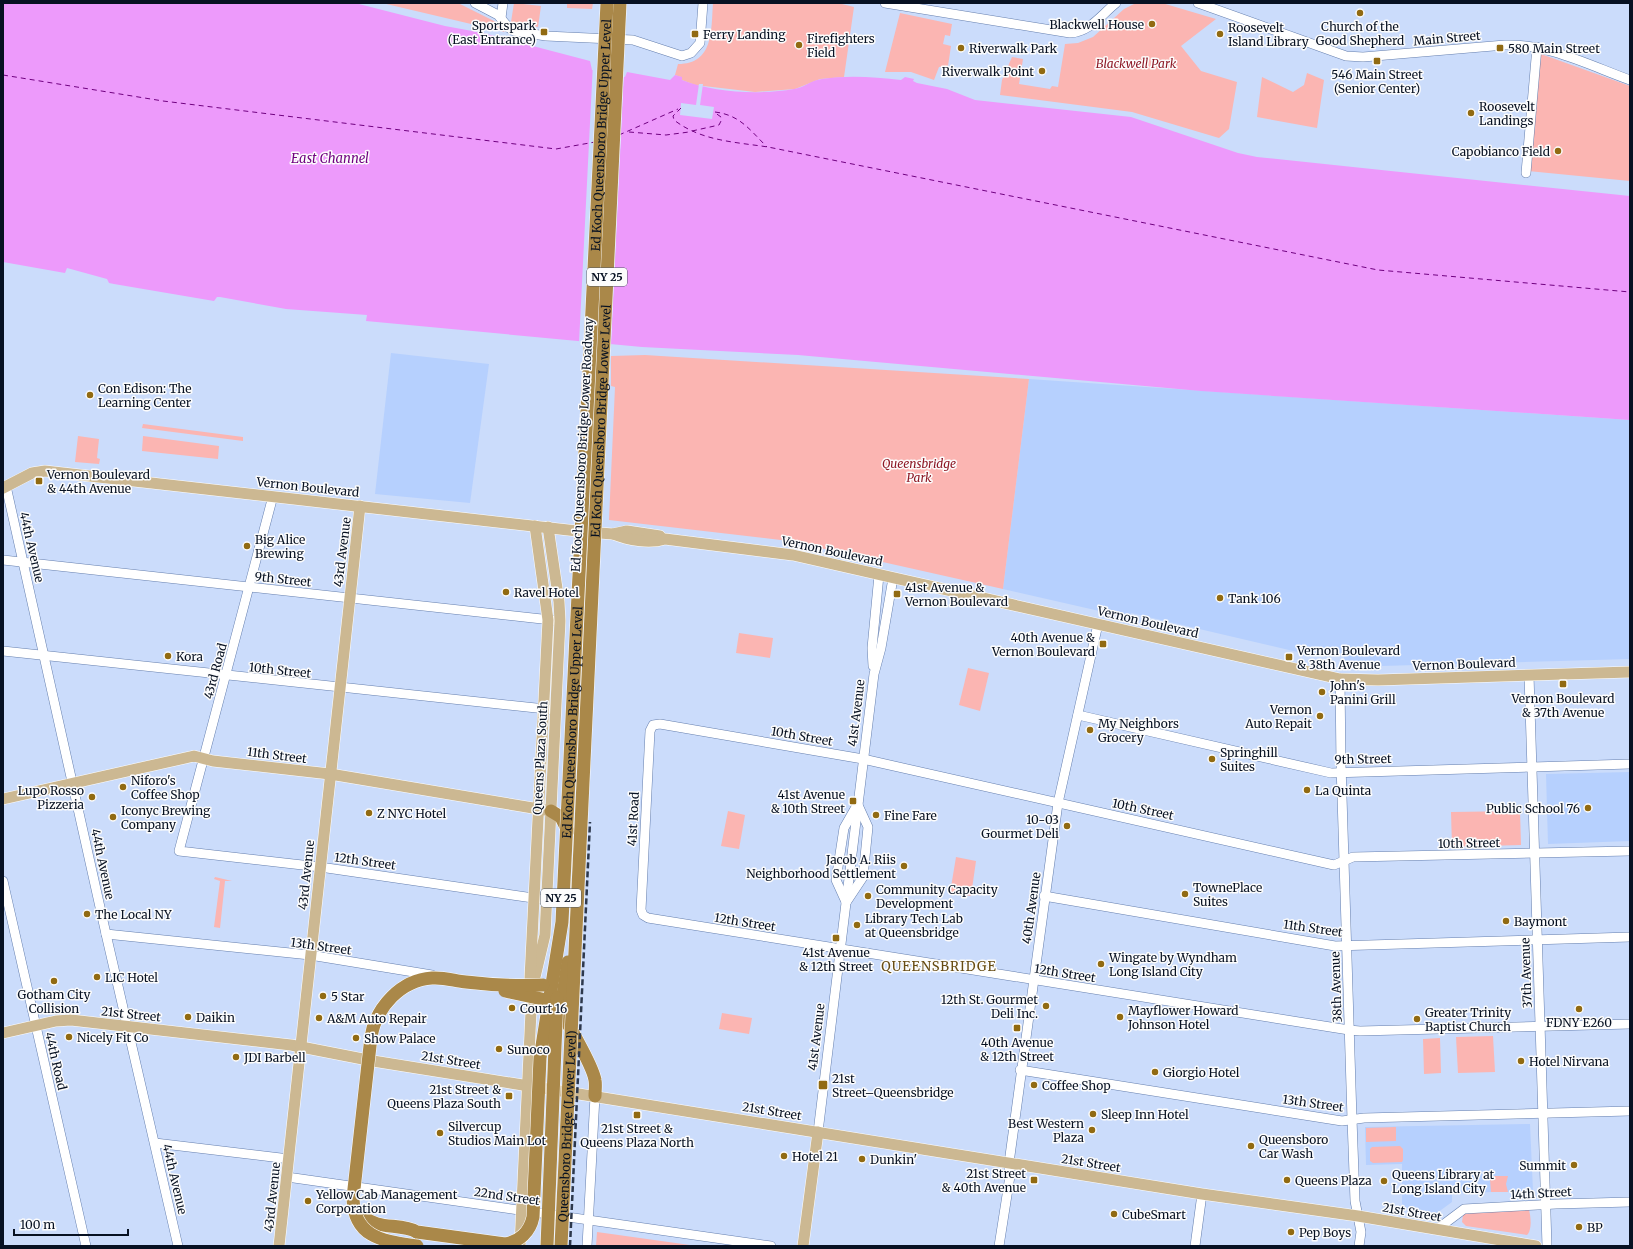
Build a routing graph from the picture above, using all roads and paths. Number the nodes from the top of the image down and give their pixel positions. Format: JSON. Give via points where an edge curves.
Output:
{"nodes":[{"id":1,"x":475,"y":3,"type":"edge"},
{"id":2,"x":503,"y":3,"type":"edge"},
{"id":3,"x":604,"y":3,"type":"edge"},
{"id":4,"x":607,"y":3,"type":"edge"},
{"id":5,"x":616,"y":3,"type":"edge"},
{"id":6,"x":620,"y":3,"type":"edge"},
{"id":7,"x":704,"y":3,"type":"edge"},
{"id":8,"x":885,"y":3,"type":"edge"},
{"id":9,"x":1116,"y":3,"type":"edge"},
{"id":10,"x":1198,"y":3,"type":"edge"},
{"id":11,"x":501,"y":18,"type":"junction"},
{"id":12,"x":1537,"y":47,"type":"junction"},
{"id":13,"x":1630,"y":80,"type":"edge"},
{"id":14,"x":1526,"y":173,"type":"dead end"},
{"id":15,"x":5,"y":487,"type":"edge"},
{"id":16,"x":274,"y":496,"type":"junction"},
{"id":17,"x":360,"y":506,"type":"junction"},
{"id":18,"x":535,"y":526,"type":"junction"},
{"id":19,"x":548,"y":527,"type":"junction"},
{"id":20,"x":592,"y":551,"type":"junction"},
{"id":21,"x":3,"y":560,"type":"edge"},
{"id":22,"x":23,"y":562,"type":"junction"},
{"id":23,"x":879,"y":575,"type":"junction"},
{"id":24,"x":893,"y":578,"type":"junction"},
{"id":25,"x":249,"y":587,"type":"junction"},
{"id":26,"x":349,"y":598,"type":"junction"},
{"id":27,"x":554,"y":620,"type":"junction"},
{"id":28,"x":1098,"y":624,"type":"junction"},
{"id":29,"x":3,"y":651,"type":"edge"},
{"id":30,"x":45,"y":656,"type":"junction"},
{"id":31,"x":1630,"y":672,"type":"edge"},
{"id":32,"x":874,"y":674,"type":"junction"},
{"id":33,"x":1529,"y":675,"type":"junction"},
{"id":34,"x":226,"y":676,"type":"junction"},
{"id":35,"x":1340,"y":679,"type":"junction"},
{"id":36,"x":340,"y":688,"type":"junction"},
{"id":37,"x":544,"y":710,"type":"junction"},
{"id":38,"x":555,"y":710,"type":"junction"},
{"id":39,"x":1078,"y":715,"type":"junction"},
{"id":40,"x":653,"y":725,"type":"joint"},
{"id":41,"x":204,"y":758,"type":"junction"},
{"id":42,"x":863,"y":759,"type":"junction"},
{"id":43,"x":1630,"y":764,"type":"edge"},
{"id":44,"x":1532,"y":766,"type":"junction"},
{"id":45,"x":1341,"y":772,"type":"junction"},
{"id":46,"x":330,"y":774,"type":"junction"},
{"id":47,"x":73,"y":784,"type":"junction"},
{"id":48,"x":3,"y":800,"type":"edge"},
{"id":49,"x":1058,"y":803,"type":"junction"},
{"id":50,"x":858,"y":804,"type":"junction"},
{"id":51,"x":545,"y":810,"type":"junction"},
{"id":52,"x":1630,"y":850,"type":"edge"},
{"id":53,"x":179,"y":851,"type":"joint"},
{"id":54,"x":1535,"y":853,"type":"junction"},
{"id":55,"x":1344,"y":861,"type":"junction"},
{"id":56,"x":320,"y":867,"type":"junction"},
{"id":57,"x":3,"y":881,"type":"edge"},
{"id":58,"x":1044,"y":896,"type":"junction"},
{"id":59,"x":535,"y":898,"type":"junction"},
{"id":60,"x":547,"y":900,"type":"junction"},
{"id":61,"x":846,"y":902,"type":"junction"},
{"id":62,"x":643,"y":915,"type":"joint"},
{"id":63,"x":106,"y":934,"type":"junction"},
{"id":64,"x":1630,"y":937,"type":"edge"},
{"id":65,"x":1537,"y":940,"type":"junction"},
{"id":66,"x":571,"y":944,"type":"junction"},
{"id":67,"x":1347,"y":945,"type":"junction"},
{"id":68,"x":840,"y":949,"type":"junction"},
{"id":69,"x":310,"y":955,"type":"junction"},
{"id":70,"x":1033,"y":980,"type":"junction"},
{"id":71,"x":466,"y":982,"type":"junction"},
{"id":72,"x":537,"y":987,"type":"junction"},
{"id":73,"x":1630,"y":1024,"type":"edge"},
{"id":74,"x":36,"y":1026,"type":"junction"},
{"id":75,"x":128,"y":1027,"type":"junction"},
{"id":76,"x":1540,"y":1027,"type":"junction"},
{"id":77,"x":1349,"y":1030,"type":"junction"},
{"id":78,"x":3,"y":1033,"type":"edge"},
{"id":79,"x":301,"y":1047,"type":"junction"},
{"id":80,"x":373,"y":1062,"type":"junction"},
{"id":81,"x":1020,"y":1070,"type":"junction"},
{"id":82,"x":527,"y":1086,"type":"junction"},
{"id":83,"x":595,"y":1096,"type":"junction"},
{"id":84,"x":1630,"y":1111,"type":"edge"},
{"id":85,"x":1542,"y":1113,"type":"junction"},
{"id":86,"x":1352,"y":1120,"type":"junction"},
{"id":87,"x":818,"y":1132,"type":"junction"},
{"id":88,"x":155,"y":1143,"type":"junction"},
{"id":89,"x":289,"y":1159,"type":"junction"},
{"id":90,"x":1009,"y":1163,"type":"junction"},
{"id":91,"x":287,"y":1177,"type":"junction"},
{"id":92,"x":1202,"y":1194,"type":"junction"},
{"id":93,"x":1630,"y":1202,"type":"edge"},
{"id":94,"x":1545,"y":1205,"type":"junction"},
{"id":95,"x":522,"y":1210,"type":"junction"},
{"id":96,"x":1358,"y":1216,"type":"junction"},
{"id":97,"x":588,"y":1220,"type":"junction"},
{"id":98,"x":1436,"y":1230,"type":"junction"},
{"id":99,"x":417,"y":1232,"type":"junction"},
{"id":100,"x":86,"y":1246,"type":"edge"},
{"id":101,"x":178,"y":1246,"type":"edge"},
{"id":102,"x":279,"y":1246,"type":"edge"},
{"id":103,"x":376,"y":1246,"type":"edge"},
{"id":104,"x":417,"y":1246,"type":"edge"},
{"id":105,"x":520,"y":1246,"type":"edge"},
{"id":106,"x":543,"y":1246,"type":"edge"},
{"id":107,"x":547,"y":1246,"type":"edge"},
{"id":108,"x":551,"y":1246,"type":"edge"},
{"id":109,"x":561,"y":1246,"type":"edge"},
{"id":110,"x":586,"y":1246,"type":"edge"},
{"id":111,"x":771,"y":1246,"type":"edge"},
{"id":112,"x":803,"y":1246,"type":"edge"},
{"id":113,"x":999,"y":1246,"type":"edge"},
{"id":114,"x":1195,"y":1246,"type":"edge"},
{"id":115,"x":1359,"y":1246,"type":"edge"},
{"id":116,"x":1536,"y":1246,"type":"edge"},
{"id":117,"x":1547,"y":1246,"type":"edge"}],
"edges":[{"from":1,"to":11,"type":"street"},
{"from":2,"to":11,"type":"street"},
{"from":3,"to":107,"type":"highway","name":"Ed Koch Queensboro Bridge Lower Roadway","number":"NY 25","bridge":true,"via":[[561,897]]},
{"from":4,"to":99,"type":"highway","name":"Ed Koch Queensboro Bridge Upper Level","bridge":true,"via":[[562,922],[540,1058],[531,1225],[514,1242],[505,1244]]},
{"from":5,"to":20,"type":"highway","name":"Ed Koch Queensboro Bridge Upper Level"},
{"from":6,"to":20,"type":"highway","name":"Ed Koch Queensboro Bridge Lower Level","number":"NY 25","bridge":true},
{"from":7,"to":11,"type":"street","via":[[701,40],[697,49],[686,56],[633,40],[546,36],[518,32],[509,28]]},
{"from":8,"to":9,"type":"street","via":[[1070,33],[1092,25]]},
{"from":10,"to":12,"type":"street","name":"Main Street","via":[[1351,57],[1505,45]]},
{"from":12,"to":13,"type":"street","name":"Main Street"},
{"from":12,"to":14,"type":"street"},
{"from":15,"to":16,"type":"main road","name":"Vernon Boulevard","via":[[41,471]]},
{"from":15,"to":22,"type":"street","name":"44th Avenue"},
{"from":16,"to":17,"type":"main road","name":"Vernon Boulevard"},
{"from":16,"to":25,"type":"street","name":"43rd Road"},
{"from":17,"to":18,"type":"main road","name":"Vernon Boulevard"},
{"from":17,"to":26,"type":"main road","name":"43rd Avenue"},
{"from":18,"to":19,"type":"main road","name":"Vernon Boulevard"},
{"from":18,"to":27,"type":"main road","name":"Queens Plaza South"},
{"from":19,"to":23,"type":"main road","name":"Vernon Boulevard","via":[[657,542],[665,539],[777,552]]},
{"from":19,"to":27,"type":"main road","name":"Queens Plaza South","via":[[559,602]]},
{"from":20,"to":66,"type":"highway"},
{"from":20,"to":109,"type":"highway","name":"Queensboro Bridge (Lower Level)","number":"NY 25","bridge":true},
{"from":21,"to":22,"type":"street","name":"9th Street"},
{"from":22,"to":25,"type":"street","name":"9th Street"},
{"from":22,"to":30,"type":"street","name":"44th Avenue"},
{"from":23,"to":24,"type":"main road","name":"Vernon Boulevard"},
{"from":23,"to":32,"type":"street","name":"41st Avenue","via":[[872,648]]},
{"from":24,"to":28,"type":"main road","name":"Vernon Boulevard"},
{"from":24,"to":32,"type":"street","name":"41st Avenue"},
{"from":25,"to":26,"type":"street","name":"9th Street"},
{"from":25,"to":34,"type":"street","name":"43rd Road"},
{"from":26,"to":27,"type":"street","name":"9th Street"},
{"from":26,"to":36,"type":"main road","name":"43rd Avenue"},
{"from":27,"to":37,"type":"main road","name":"Queens Plaza South"},
{"from":27,"to":38,"type":"main road","name":"Queens Plaza South"},
{"from":28,"to":35,"type":"main road","name":"Vernon Boulevard"},
{"from":28,"to":39,"type":"street","name":"40th Avenue"},
{"from":29,"to":30,"type":"street","name":"10th Street"},
{"from":30,"to":34,"type":"street","name":"10th Street"},
{"from":30,"to":47,"type":"street","name":"44th Avenue"},
{"from":31,"to":33,"type":"main road","name":"Vernon Boulevard"},
{"from":32,"to":42,"type":"street","name":"41st Avenue"},
{"from":33,"to":35,"type":"main road","name":"Vernon Boulevard"},
{"from":33,"to":44,"type":"street","name":"37th Avenue"},
{"from":34,"to":36,"type":"street","name":"10th Street"},
{"from":34,"to":41,"type":"street","name":"43rd Road"},
{"from":35,"to":45,"type":"street","name":"38th Avenue"},
{"from":36,"to":37,"type":"street","name":"10th Street"},
{"from":36,"to":46,"type":"main road","name":"43rd Avenue"},
{"from":37,"to":38,"type":"street","name":"10th Street"},
{"from":37,"to":51,"type":"main road","name":"Queens Plaza South"},
{"from":38,"to":51,"type":"main road","name":"Queens Plaza South"},
{"from":39,"to":45,"type":"street","name":"9th Street","via":[[1331,773]]},
{"from":39,"to":49,"type":"street","name":"40th Avenue"},
{"from":40,"to":42,"type":"street","name":"10th Street","via":[[660,724]]},
{"from":40,"to":62,"type":"street","name":"41st Road","via":[[650,731],[641,910]]},
{"from":41,"to":46,"type":"main road","name":"11th Street"},
{"from":41,"to":47,"type":"main road","name":"11th Street","via":[[194,756]]},
{"from":41,"to":53,"type":"street","name":"43rd Road"},
{"from":42,"to":49,"type":"street","name":"10th Street"},
{"from":42,"to":50,"type":"street","name":"41st Avenue"},
{"from":43,"to":44,"type":"street","name":"9th Street"},
{"from":44,"to":45,"type":"street","name":"9th Street"},
{"from":44,"to":54,"type":"street","name":"37th Avenue"},
{"from":45,"to":55,"type":"street","name":"38th Avenue"},
{"from":46,"to":51,"type":"main road","name":"11th Street"},
{"from":46,"to":56,"type":"main road","name":"43rd Avenue"},
{"from":47,"to":48,"type":"main road","name":"11th Street"},
{"from":47,"to":63,"type":"street","name":"44th Avenue"},
{"from":49,"to":55,"type":"street","name":"10th Street","via":[[1334,865]]},
{"from":49,"to":58,"type":"street","name":"40th Avenue"},
{"from":50,"to":61,"type":"street","name":"41st Avenue"},
{"from":50,"to":61,"type":"street","name":"41st Avenue","via":[[868,827],[863,877]]},
{"from":51,"to":59,"type":"main road","name":"Queens Plaza South"},
{"from":51,"to":60,"type":"main road","name":"Queens Plaza South"},
{"from":51,"to":72,"type":"highway","via":[[561,817],[568,836],[561,965],[553,979]]},
{"from":52,"to":54,"type":"street","name":"10th Street"},
{"from":53,"to":56,"type":"street","name":"12th Street"},
{"from":54,"to":55,"type":"street","name":"10th Street","via":[[1353,857]]},
{"from":54,"to":65,"type":"street","name":"37th Avenue"},
{"from":55,"to":67,"type":"street","name":"38th Avenue"},
{"from":56,"to":59,"type":"street","name":"12th Street"},
{"from":56,"to":69,"type":"main road","name":"43rd Avenue"},
{"from":57,"to":74,"type":"street","name":"44th Road"},
{"from":58,"to":67,"type":"street","name":"11th Street","via":[[1335,946]]},
{"from":58,"to":70,"type":"street","name":"40th Avenue"},
{"from":59,"to":60,"type":"street","name":"12th Street"},
{"from":59,"to":72,"type":"main road","name":"Queens Plaza South","via":[[530,978]]},
{"from":60,"to":72,"type":"main road","name":"Queens Plaza South","via":[[545,942]]},
{"from":61,"to":68,"type":"street","name":"41st Avenue"},
{"from":62,"to":68,"type":"street","name":"12th Street","via":[[648,918]]},
{"from":63,"to":69,"type":"street","name":"13th Street"},
{"from":63,"to":75,"type":"street","name":"44th Avenue"},
{"from":64,"to":65,"type":"street","name":"11th Street"},
{"from":65,"to":67,"type":"street","name":"11th Street"},
{"from":65,"to":76,"type":"street","name":"37th Avenue"},
{"from":66,"to":106,"type":"highway","bridge":true,"via":[[558,1041],[550,1224]]},
{"from":66,"to":108,"type":"highway","bridge":true,"via":[[557,1225]]},
{"from":67,"to":77,"type":"street","name":"38th Avenue"},
{"from":68,"to":70,"type":"street","name":"12th Street"},
{"from":68,"to":87,"type":"street","name":"41st Avenue"},
{"from":69,"to":72,"type":"street","name":"13th Street","via":[[522,990]]},
{"from":69,"to":79,"type":"main road","name":"43rd Avenue"},
{"from":70,"to":77,"type":"street","name":"12th Street"},
{"from":70,"to":81,"type":"street","name":"40th Avenue"},
{"from":71,"to":72,"type":"highway","bridge":true},
{"from":71,"to":83,"type":"highway","bridge":true,"via":[[548,1000],[558,1008],[596,1080]]},
{"from":71,"to":104,"type":"highway","bridge":true,"via":[[433,978],[410,984],[383,1006],[372,1030],[353,1198],[354,1209],[361,1225],[373,1237]]},
{"from":72,"to":82,"type":"main road","name":"Queens Plaza South"},
{"from":73,"to":76,"type":"street","name":"12th Street"},
{"from":74,"to":75,"type":"main road","name":"21st Street","via":[[68,1020]]},
{"from":74,"to":78,"type":"main road","name":"21st Street"},
{"from":74,"to":100,"type":"street","name":"44th Road"},
{"from":75,"to":79,"type":"main road","name":"21st Street"},
{"from":75,"to":88,"type":"street","name":"44th Avenue"},
{"from":76,"to":77,"type":"street","name":"12th Street","via":[[1360,1032]]},
{"from":76,"to":85,"type":"street","name":"37th Avenue"},
{"from":77,"to":86,"type":"street","name":"38th Avenue"},
{"from":79,"to":80,"type":"main road","name":"21st Street"},
{"from":79,"to":89,"type":"main road","name":"43rd Avenue"},
{"from":80,"to":82,"type":"main road","name":"21st Street"},
{"from":80,"to":99,"type":"highway","via":[[358,1200],[366,1219],[378,1224],[409,1227]]},
{"from":81,"to":86,"type":"street","name":"13th Street","via":[[1342,1121]]},
{"from":81,"to":90,"type":"street","name":"40th Avenue"},
{"from":82,"to":83,"type":"main road","name":"21st Street"},
{"from":82,"to":95,"type":"main road","name":"Queens Plaza South"},
{"from":83,"to":87,"type":"main road","name":"21st Street"},
{"from":83,"to":97,"type":"street"},
{"from":84,"to":85,"type":"street","name":"13th Street"},
{"from":85,"to":86,"type":"street","name":"13th Street"},
{"from":85,"to":94,"type":"street","name":"37th Avenue"},
{"from":86,"to":96,"type":"street","name":"38th Avenue","via":[[1355,1201]]},
{"from":87,"to":90,"type":"main road","name":"21st Street"},
{"from":87,"to":112,"type":"main road","name":"41st Avenue"},
{"from":88,"to":89,"type":"street"},
{"from":88,"to":101,"type":"street","name":"44th Avenue"},
{"from":89,"to":91,"type":"main road","name":"43rd Avenue"},
{"from":90,"to":92,"type":"main road","name":"21st Street"},
{"from":90,"to":113,"type":"street","name":"40th Avenue","via":[[1010,1176]]},
{"from":91,"to":95,"type":"street","name":"22nd Street"},
{"from":91,"to":102,"type":"main road","name":"43rd Avenue"},
{"from":92,"to":96,"type":"main road","name":"21st Street"},
{"from":92,"to":114,"type":"street"},
{"from":93,"to":94,"type":"street","name":"14th Street"},
{"from":94,"to":98,"type":"street","name":"14th Street","via":[[1464,1209]]},
{"from":94,"to":117,"type":"street","name":"37th Avenue"},
{"from":95,"to":97,"type":"street","name":"22nd Street"},
{"from":95,"to":105,"type":"main road","name":"Queens Plaza South"},
{"from":96,"to":98,"type":"main road","name":"21st Street"},
{"from":96,"to":115,"type":"street","name":"38th Avenue","via":[[1361,1232]]},
{"from":97,"to":110,"type":"street"},
{"from":97,"to":111,"type":"street","name":"22nd Street"},
{"from":98,"to":116,"type":"main road","name":"21st Street"},
{"from":99,"to":103,"type":"highway","name":"Ed Koch Queensboro Bridge Upper Level","bridge":true,"via":[[393,1234]]}]}
